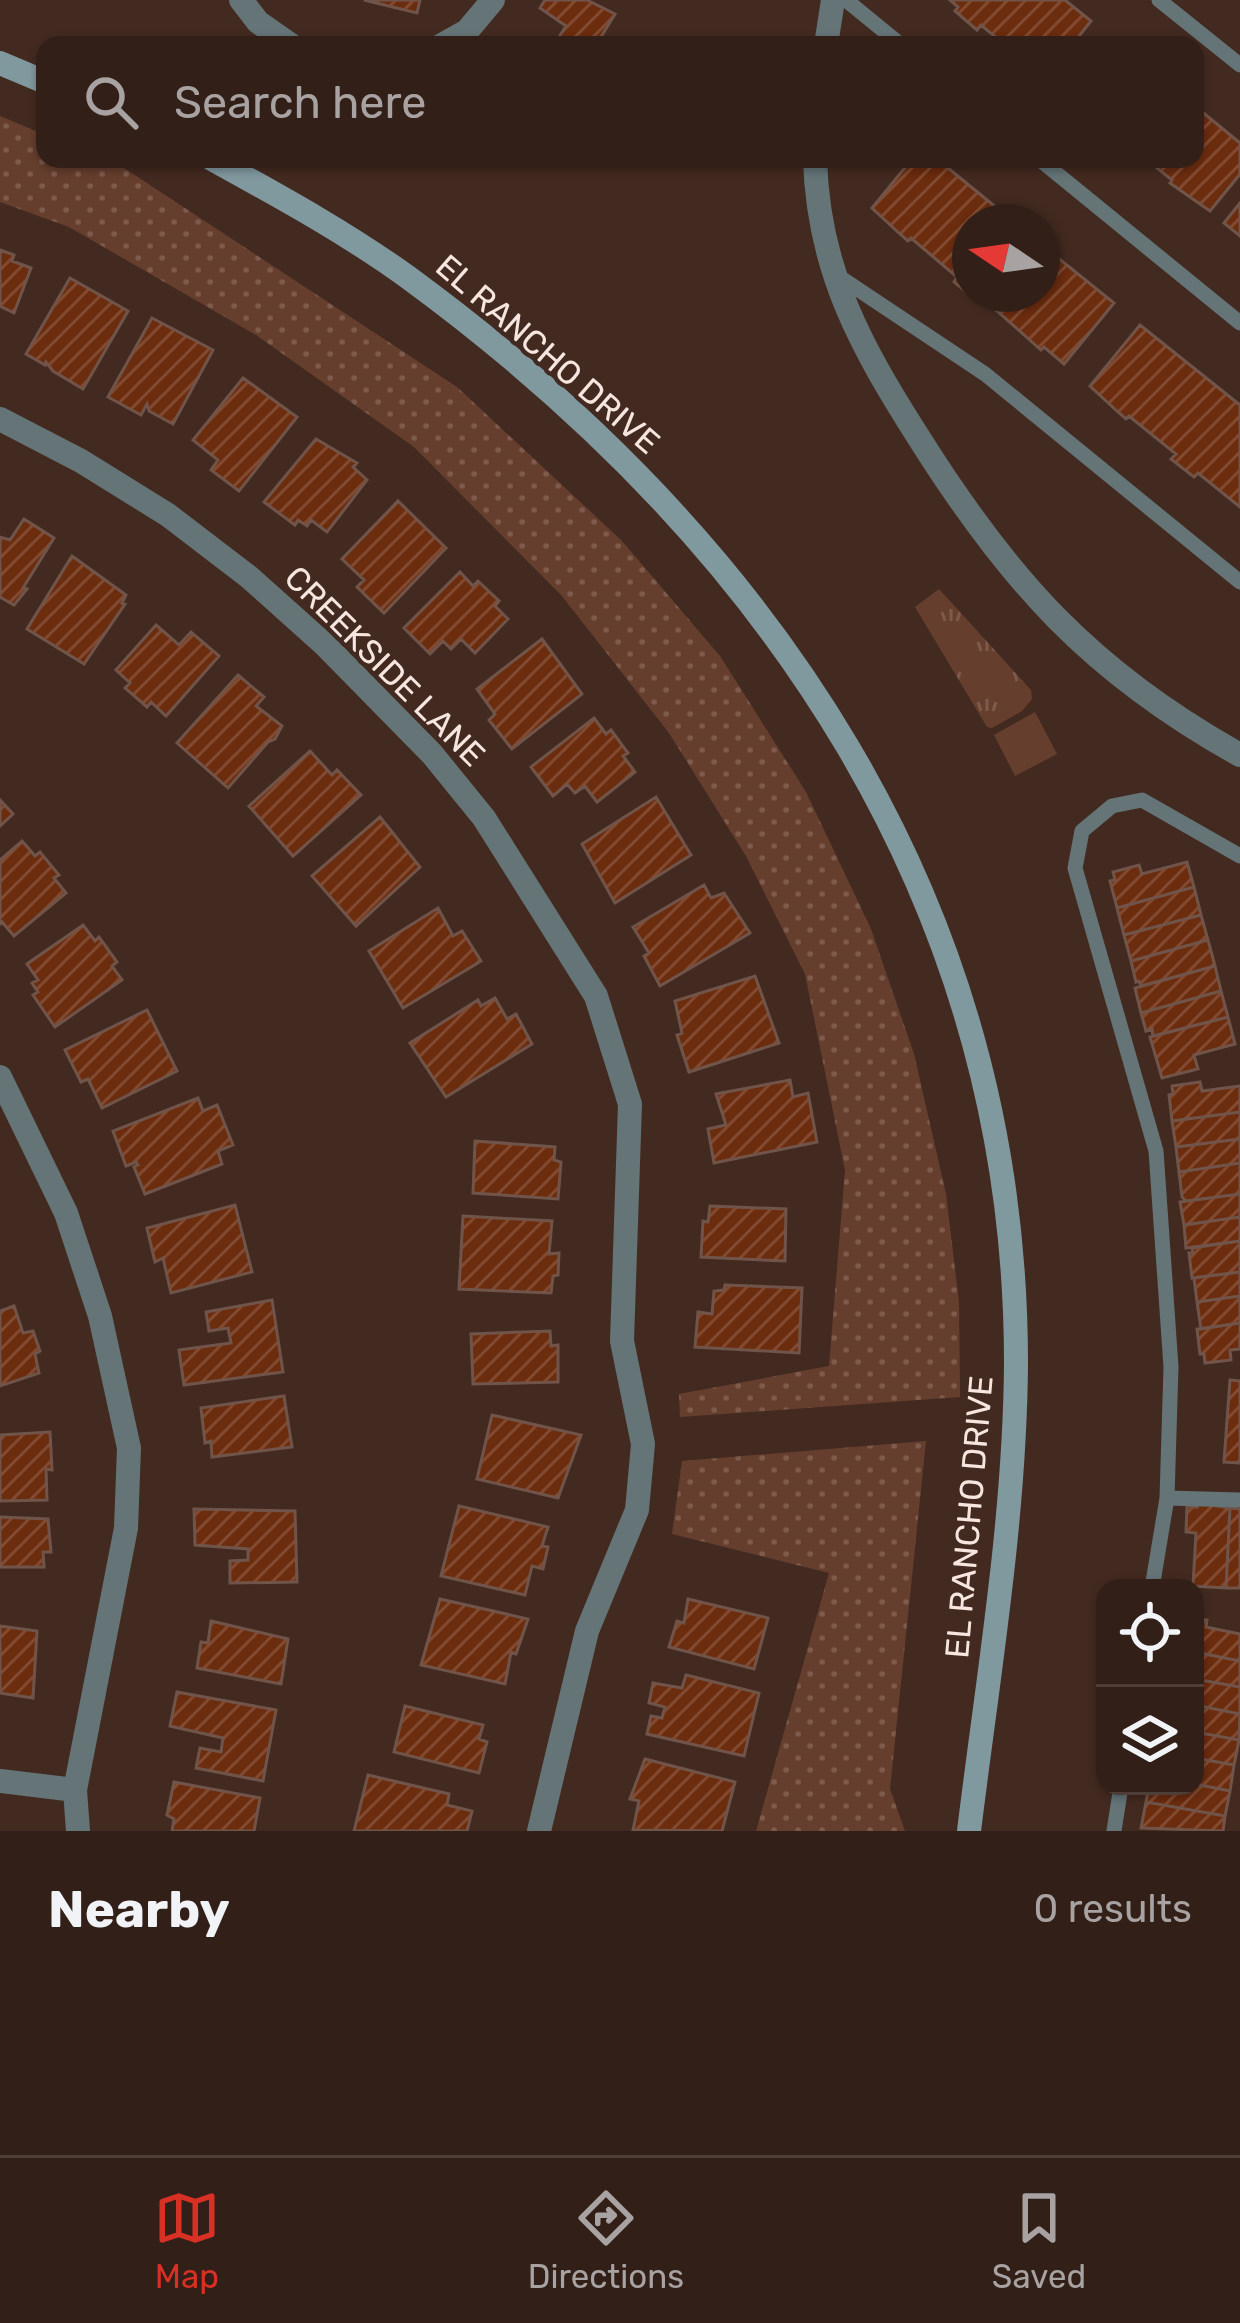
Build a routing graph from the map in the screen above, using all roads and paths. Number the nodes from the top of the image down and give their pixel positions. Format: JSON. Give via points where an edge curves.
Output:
{"nodes":[{"id":1,"x":241,"y":0,"type":"edge"},
{"id":2,"x":494,"y":0,"type":"edge"},
{"id":3,"x":833,"y":0,"type":"edge"},
{"id":4,"x":846,"y":0,"type":"edge"},
{"id":5,"x":1159,"y":0,"type":"edge"},
{"id":6,"x":278,"y":36,"type":"edge"},
{"id":7,"x":457,"y":36,"type":"edge"},
{"id":8,"x":827,"y":36,"type":"edge"},
{"id":9,"x":890,"y":36,"type":"edge"},
{"id":10,"x":1204,"y":36,"type":"edge"},
{"id":11,"x":1204,"y":36,"type":"edge"},
{"id":12,"x":0,"y":63,"type":"edge"},
{"id":13,"x":1240,"y":65,"type":"edge"},
{"id":14,"x":36,"y":78,"type":"edge"},
{"id":15,"x":228,"y":168,"type":"edge"},
{"id":16,"x":815,"y":168,"type":"edge"},
{"id":17,"x":1050,"y":168,"type":"edge"},
{"id":18,"x":833,"y":272,"type":"junction"},
{"id":19,"x":1240,"y":323,"type":"edge"},
{"id":20,"x":0,"y":419,"type":"edge"},
{"id":21,"x":1240,"y":582,"type":"edge"},
{"id":22,"x":1240,"y":755,"type":"edge"},
{"id":23,"x":1240,"y":856,"type":"edge"},
{"id":24,"x":0,"y":1077,"type":"edge"},
{"id":25,"x":1167,"y":1498,"type":"junction"},
{"id":26,"x":1240,"y":1500,"type":"edge"},
{"id":27,"x":1154,"y":1579,"type":"edge"},
{"id":28,"x":0,"y":1781,"type":"edge"},
{"id":29,"x":75,"y":1790,"type":"junction"},
{"id":30,"x":1120,"y":1795,"type":"edge"},
{"id":31,"x":78,"y":1831,"type":"edge"},
{"id":32,"x":539,"y":1831,"type":"edge"},
{"id":33,"x":969,"y":1831,"type":"edge"},
{"id":34,"x":1114,"y":1831,"type":"edge"}],
"edges":[{"from":1,"to":6,"type":"street"},
{"from":2,"to":7,"type":"street"},
{"from":3,"to":8,"type":"street"},
{"from":4,"to":9,"type":"lane"},
{"from":5,"to":10,"type":"lane"},
{"from":11,"to":13,"type":"lane"},
{"from":12,"to":14,"type":"main road"},
{"from":15,"to":33,"type":"main road","name":"EL RANCHO DRIVE","via":[[407,277],[600,434],[759,610],[871,785],[913,873],[976,1058],[1011,1259],[1013,1452]]},
{"from":16,"to":18,"type":"street"},
{"from":17,"to":19,"type":"lane"},
{"from":18,"to":21,"type":"lane","via":[[985,374]]},
{"from":18,"to":22,"type":"street","via":[[866,355],[998,555],[1119,678]]},
{"from":20,"to":32,"type":"street","name":"CREEKSIDE LANE","via":[[168,515],[325,646],[484,818],[596,996],[630,1104],[622,1341],[643,1444],[637,1510],[587,1631]]},
{"from":23,"to":25,"type":"lane","via":[[1142,800],[1112,806],[1082,831],[1075,868],[1156,1151],[1171,1367]]},
{"from":24,"to":29,"type":"street","via":[[66,1213],[100,1316],[129,1448],[126,1528]]},
{"from":25,"to":26,"type":"lane"},
{"from":25,"to":27,"type":"lane"},
{"from":28,"to":29,"type":"street"},
{"from":29,"to":31,"type":"street"},
{"from":30,"to":34,"type":"lane"}]}
